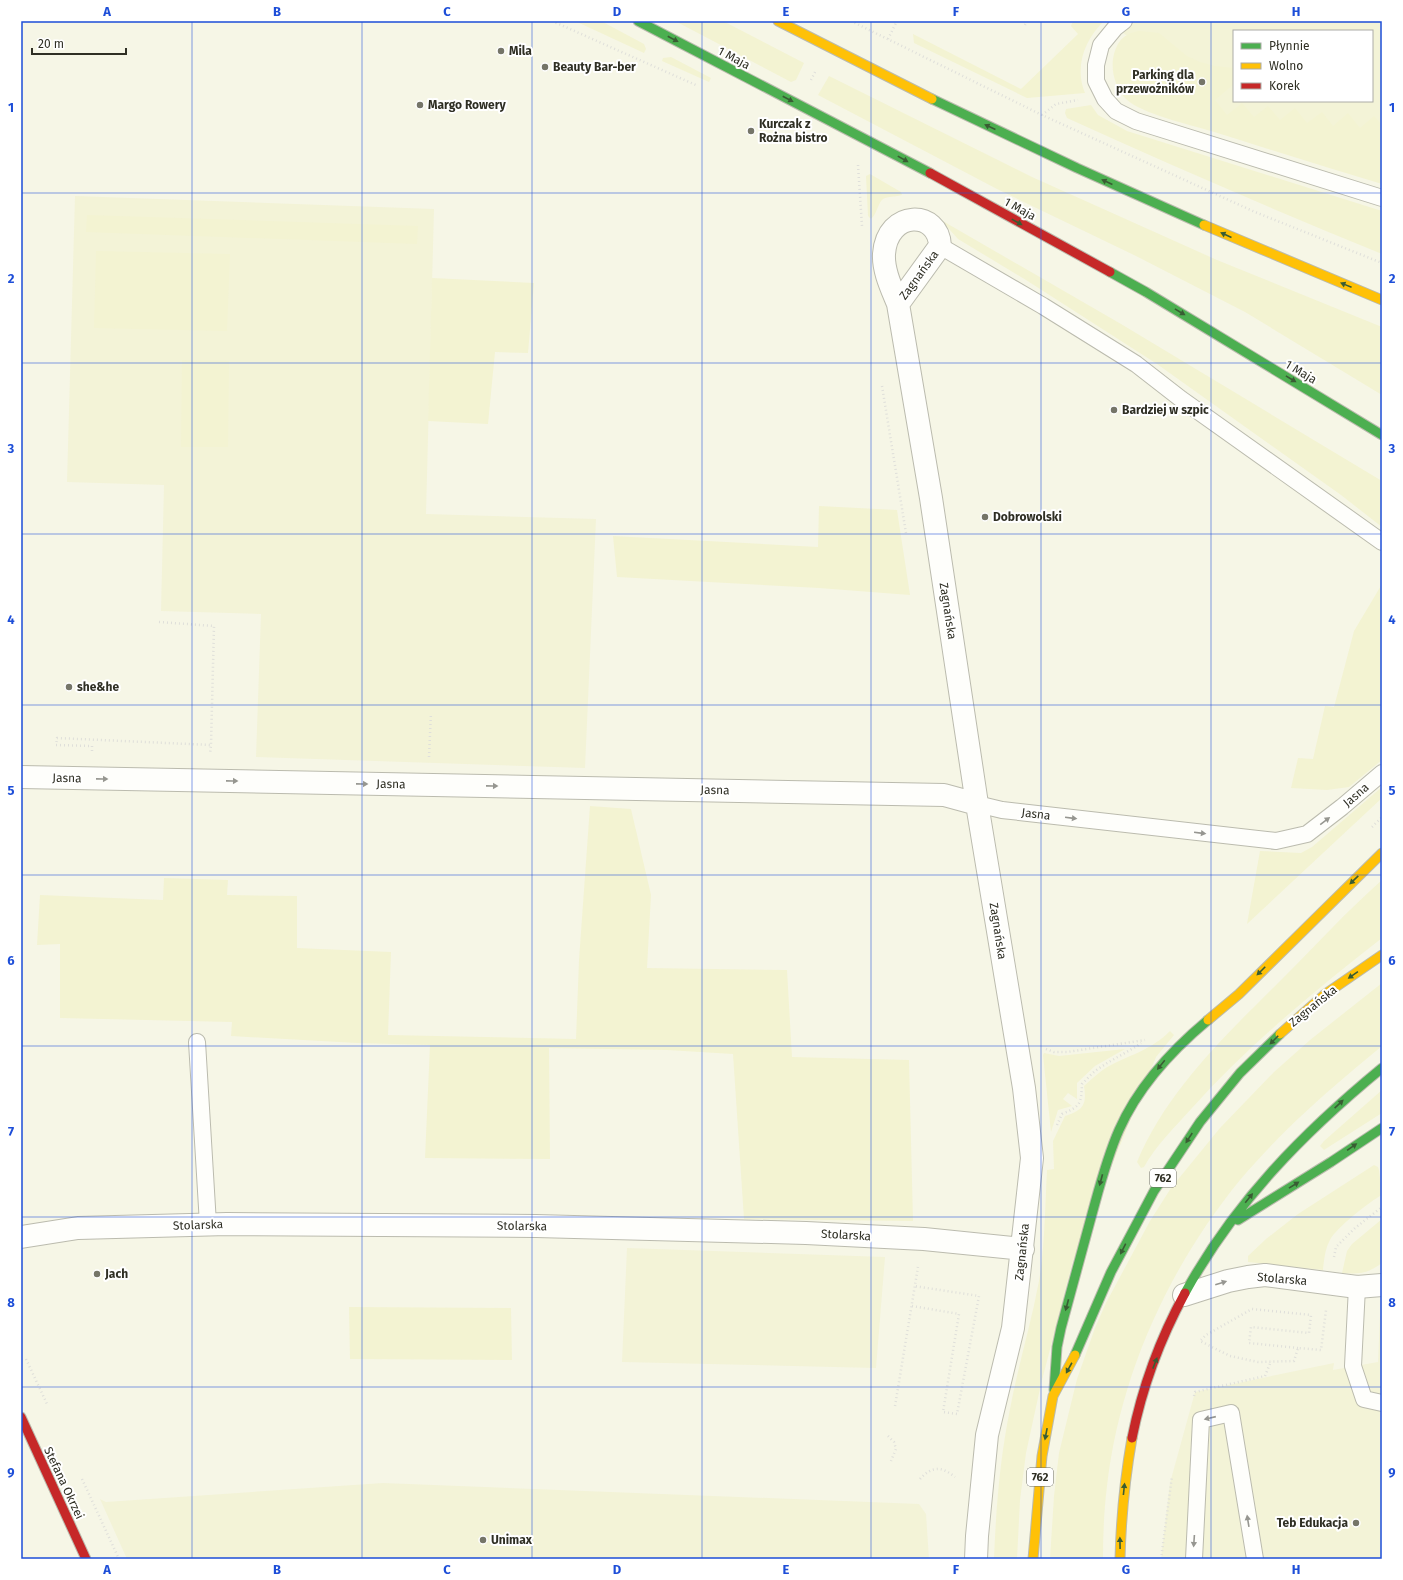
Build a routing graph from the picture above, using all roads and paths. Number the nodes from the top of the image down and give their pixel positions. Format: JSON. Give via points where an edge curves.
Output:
{"nodes":[{"id":1,"x":552,"y":21,"type":"edge"},
{"id":2,"x":638,"y":21,"type":"edge"},
{"id":3,"x":778,"y":21,"type":"edge"},
{"id":4,"x":851,"y":21,"type":"edge"},
{"id":5,"x":897,"y":21,"type":"edge"},
{"id":6,"x":1027,"y":21,"type":"edge"},
{"id":7,"x":1124,"y":21,"type":"edge"},
{"id":8,"x":1025,"y":25,"type":"dead end"},
{"id":9,"x":888,"y":39,"type":"junction"},
{"id":10,"x":699,"y":86,"type":"dead end"},
{"id":11,"x":1103,"y":95,"type":"junction"},
{"id":12,"x":1042,"y":115,"type":"junction"},
{"id":13,"x":858,"y":160,"type":"dead end"},
{"id":14,"x":1382,"y":198,"type":"edge"},
{"id":15,"x":862,"y":228,"type":"dead end"},
{"id":16,"x":940,"y":246,"type":"junction"},
{"id":17,"x":1382,"y":263,"type":"edge"},
{"id":18,"x":1382,"y":300,"type":"edge"},
{"id":19,"x":898,"y":304,"type":"junction"},
{"id":20,"x":882,"y":384,"type":"dead end"},
{"id":21,"x":1382,"y":434,"type":"edge"},
{"id":22,"x":906,"y":535,"type":"dead end"},
{"id":23,"x":1382,"y":542,"type":"edge"},
{"id":24,"x":159,"y":622,"type":"dead end"},
{"id":25,"x":431,"y":713,"type":"dead end"},
{"id":26,"x":211,"y":745,"type":"junction"},
{"id":27,"x":92,"y":752,"type":"dead end"},
{"id":28,"x":210,"y":758,"type":"dead end"},
{"id":29,"x":428,"y":763,"type":"dead end"},
{"id":30,"x":1382,"y":773,"type":"edge"},
{"id":31,"x":21,"y":777,"type":"edge"},
{"id":32,"x":978,"y":804,"type":"junction"},
{"id":33,"x":1382,"y":854,"type":"edge"},
{"id":34,"x":1382,"y":955,"type":"edge"},
{"id":35,"x":1146,"y":1040,"type":"dead end"},
{"id":36,"x":197,"y":1042,"type":"dead end"},
{"id":37,"x":1043,"y":1048,"type":"dead end"},
{"id":38,"x":1382,"y":1068,"type":"edge"},
{"id":39,"x":1382,"y":1128,"type":"edge"},
{"id":40,"x":1382,"y":1207,"type":"edge"},
{"id":41,"x":208,"y":1224,"type":"junction"},
{"id":42,"x":1225,"y":1228,"type":"junction"},
{"id":43,"x":21,"y":1237,"type":"edge"},
{"id":44,"x":1022,"y":1249,"type":"junction"},
{"id":45,"x":1334,"y":1259,"type":"dead end"},
{"id":46,"x":919,"y":1265,"type":"dead end"},
{"id":47,"x":1382,"y":1285,"type":"edge"},
{"id":48,"x":914,"y":1286,"type":"junction"},
{"id":49,"x":1357,"y":1287,"type":"junction"},
{"id":50,"x":1184,"y":1295,"type":"junction"},
{"id":51,"x":1327,"y":1303,"type":"dead end"},
{"id":52,"x":912,"y":1306,"type":"junction"},
{"id":53,"x":1298,"y":1348,"type":"junction"},
{"id":54,"x":1053,"y":1396,"type":"junction"},
{"id":55,"x":1382,"y":1403,"type":"edge"},
{"id":56,"x":895,"y":1406,"type":"dead end"},
{"id":57,"x":21,"y":1417,"type":"edge"},
{"id":58,"x":888,"y":1436,"type":"dead end"},
{"id":59,"x":891,"y":1461,"type":"dead end"},
{"id":60,"x":114,"y":1548,"type":"dead end"},
{"id":61,"x":86,"y":1559,"type":"edge"},
{"id":62,"x":119,"y":1559,"type":"edge"},
{"id":63,"x":976,"y":1559,"type":"edge"},
{"id":64,"x":1033,"y":1559,"type":"edge"},
{"id":65,"x":1120,"y":1559,"type":"edge"},
{"id":66,"x":1194,"y":1559,"type":"edge"},
{"id":67,"x":1255,"y":1559,"type":"edge"}],
"edges":[{"from":1,"to":10,"type":"path"},
{"from":2,"to":21,"type":"main road","name":"1 Maja","one_way":true,"via":[[891,152],[1146,292]]},
{"from":18,"to":3,"type":"main road","one_way":true,"via":[[1268,254],[1119,188],[977,121]]},
{"from":4,"to":9,"type":"path"},
{"from":5,"to":9,"type":"path"},
{"from":6,"to":8,"type":"path"},
{"from":7,"to":11,"type":"lane","via":[[1101,45],[1096,65],[1096,81]]},
{"from":9,"to":12,"type":"path"},
{"from":11,"to":12,"type":"path","via":[[1056,104]]},
{"from":11,"to":14,"type":"lane","via":[[1116,111],[1136,121]]},
{"from":12,"to":17,"type":"path","via":[[1255,212]]},
{"from":13,"to":15,"type":"path"},
{"from":16,"to":19,"type":"street","name":"Zagnańska"},
{"from":16,"to":19,"type":"street","name":"Zagnańska","via":[[938,234],[924,222],[908,220],[894,227],[887,240],[884,255],[888,277]]},
{"from":16,"to":23,"type":"lane","via":[[1136,364]]},
{"from":19,"to":32,"type":"street","name":"Zagnańska","via":[[929,485]]},
{"from":20,"to":22,"type":"path"},
{"from":24,"to":26,"type":"path","via":[[214,626]]},
{"from":25,"to":29,"type":"path"},
{"from":26,"to":27,"type":"path","via":[[57,738],[56,745],[92,746]]},
{"from":26,"to":28,"type":"path"},
{"from":32,"to":30,"type":"lane","name":"Jasna","one_way":true,"via":[[1002,810],[1276,841],[1307,834]]},
{"from":31,"to":32,"type":"street","name":"Jasna","one_way":true,"via":[[944,795]]},
{"from":32,"to":44,"type":"street","name":"Zagnańska","via":[[1024,1088],[1032,1158]]},
{"from":33,"to":54,"type":"main road","one_way":true,"via":[[1239,994],[1188,1037],[1166,1059],[1134,1102],[1107,1159],[1058,1340]]},
{"from":34,"to":54,"type":"main road","name":"Zagnańska","number":"762","one_way":true,"via":[[1298,1016],[1240,1073],[1200,1122],[1154,1191],[1130,1234],[1075,1356]]},
{"from":35,"to":37,"type":"path","via":[[1067,1052],[1054,1052]]},
{"from":36,"to":41,"type":"lane"},
{"from":42,"to":38,"type":"main road","one_way":true,"via":[[1275,1167],[1309,1132]]},
{"from":42,"to":39,"type":"main road","one_way":true},
{"from":40,"to":45,"type":"path","via":[[1336,1247]]},
{"from":41,"to":43,"type":"street","name":"Stolarska","via":[[78,1228]]},
{"from":41,"to":44,"type":"street","name":"Stolarska","via":[[536,1226],[806,1233],[924,1239]]},
{"from":42,"to":50,"type":"main road"},
{"from":44,"to":63,"type":"street","name":"Zagnańska","via":[[1013,1328],[987,1435]]},
{"from":46,"to":48,"type":"path"},
{"from":47,"to":49,"type":"street","name":"Stolarska"},
{"from":48,"to":52,"type":"path"},
{"from":48,"to":52,"type":"path","via":[[979,1296],[958,1414],[943,1412],[959,1314]]},
{"from":50,"to":49,"type":"street","name":"Stolarska","one_way":true,"via":[[1248,1276],[1265,1275]]},
{"from":49,"to":55,"type":"lane","via":[[1353,1366],[1364,1399]]},
{"from":65,"to":50,"type":"main road","one_way":true,"via":[[1123,1496],[1135,1428],[1148,1380]]},
{"from":51,"to":53,"type":"path","via":[[1321,1350]]},
{"from":52,"to":56,"type":"path"},
{"from":53,"to":53,"type":"path","via":[[1248,1342],[1251,1327],[1308,1332],[1311,1315],[1252,1309],[1200,1341],[1230,1356],[1258,1362],[1294,1361]]},
{"from":54,"to":64,"type":"main road","name":"Zagnańska","number":"762","one_way":true,"via":[[1042,1456]]},
{"from":57,"to":61,"type":"main road","name":"Stefana Okrzei"},
{"from":58,"to":59,"type":"path","via":[[896,1449]]},
{"from":60,"to":62,"type":"path"},
{"from":67,"to":66,"type":"lane","one_way":true,"via":[[1231,1413],[1201,1420]]}]}
